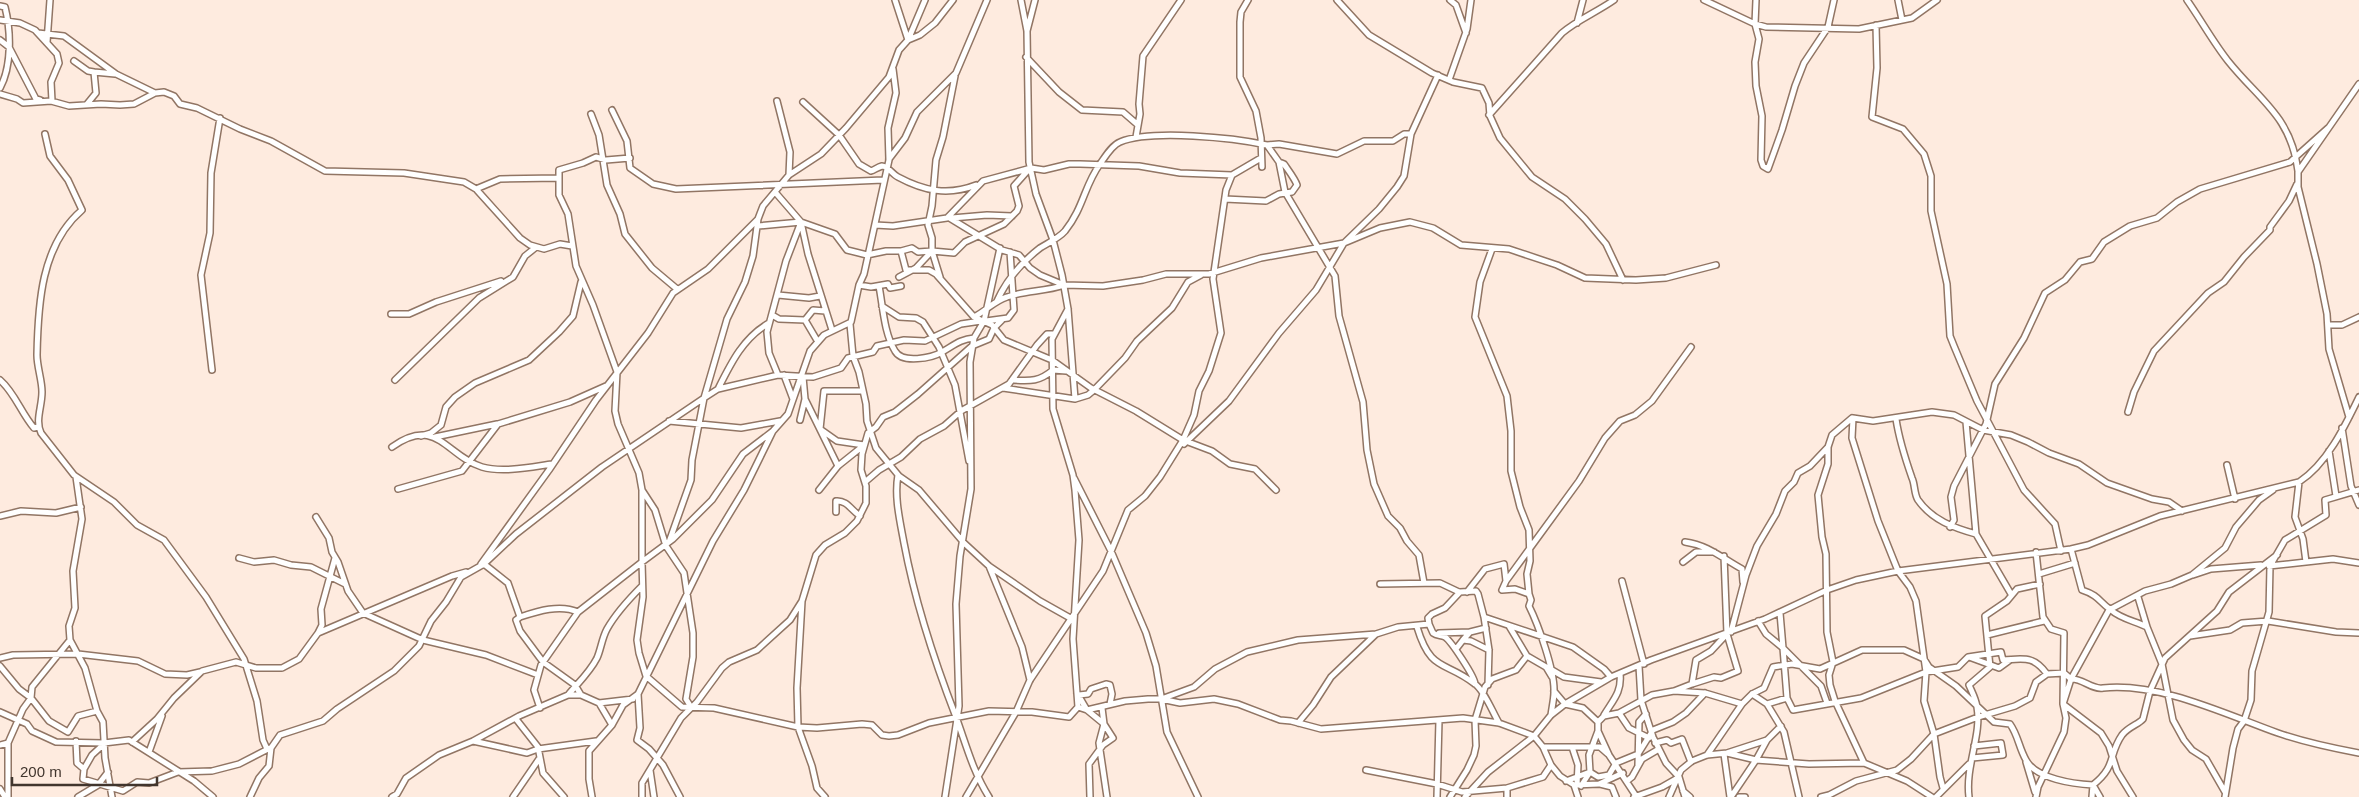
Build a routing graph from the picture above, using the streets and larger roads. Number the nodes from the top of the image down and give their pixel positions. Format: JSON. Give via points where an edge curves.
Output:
{"nodes":[{"id":1,"x":50,"y":0,"type":"edge"},
{"id":2,"x":895,"y":0,"type":"edge"},
{"id":3,"x":925,"y":0,"type":"edge"},
{"id":4,"x":954,"y":0,"type":"edge"},
{"id":5,"x":987,"y":0,"type":"edge"},
{"id":6,"x":1021,"y":0,"type":"edge"},
{"id":7,"x":1035,"y":0,"type":"edge"},
{"id":8,"x":1181,"y":0,"type":"edge"},
{"id":9,"x":1248,"y":0,"type":"edge"},
{"id":10,"x":1337,"y":0,"type":"edge"},
{"id":11,"x":1450,"y":0,"type":"edge"},
{"id":12,"x":1471,"y":0,"type":"edge"},
{"id":13,"x":1583,"y":0,"type":"edge"},
{"id":14,"x":1614,"y":0,"type":"edge"},
{"id":15,"x":1704,"y":0,"type":"edge"},
{"id":16,"x":1756,"y":0,"type":"edge"},
{"id":17,"x":1834,"y":0,"type":"edge"},
{"id":18,"x":1898,"y":0,"type":"edge"},
{"id":19,"x":1937,"y":0,"type":"edge"},
{"id":20,"x":2187,"y":0,"type":"edge"},
{"id":21,"x":0,"y":6,"type":"edge"},
{"id":22,"x":0,"y":20,"type":"edge"},
{"id":23,"x":1902,"y":20,"type":"junction"},
{"id":24,"x":7,"y":21,"type":"junction"},
{"id":25,"x":1576,"y":23,"type":"junction"},
{"id":26,"x":1755,"y":24,"type":"junction"},
{"id":27,"x":1876,"y":25,"type":"junction"},
{"id":28,"x":1828,"y":27,"type":"junction"},
{"id":29,"x":1027,"y":31,"type":"junction"},
{"id":30,"x":38,"y":33,"type":"junction"},
{"id":31,"x":47,"y":33,"type":"junction"},
{"id":32,"x":1466,"y":33,"type":"junction"},
{"id":33,"x":0,"y":40,"type":"edge"},
{"id":34,"x":908,"y":40,"type":"junction"},
{"id":35,"x":47,"y":42,"type":"junction"},
{"id":36,"x":9,"y":47,"type":"junction"},
{"id":37,"x":1026,"y":57,"type":"junction"},
{"id":38,"x":74,"y":61,"type":"dead end"},
{"id":39,"x":893,"y":68,"type":"junction"},
{"id":40,"x":94,"y":72,"type":"junction"},
{"id":41,"x":956,"y":73,"type":"junction"},
{"id":42,"x":116,"y":74,"type":"junction"},
{"id":43,"x":1438,"y":75,"type":"junction"},
{"id":44,"x":1449,"y":80,"type":"junction"},
{"id":45,"x":2359,"y":84,"type":"edge"},
{"id":46,"x":0,"y":88,"type":"edge"},
{"id":47,"x":154,"y":93,"type":"junction"},
{"id":48,"x":0,"y":94,"type":"edge"},
{"id":49,"x":777,"y":101,"type":"dead end"},
{"id":50,"x":46,"y":102,"type":"junction"},
{"id":51,"x":52,"y":102,"type":"junction"},
{"id":52,"x":803,"y":102,"type":"dead end"},
{"id":53,"x":87,"y":104,"type":"junction"},
{"id":54,"x":612,"y":110,"type":"dead end"},
{"id":55,"x":592,"y":114,"type":"dead end"},
{"id":56,"x":1489,"y":115,"type":"junction"},
{"id":57,"x":220,"y":118,"type":"junction"},
{"id":58,"x":1138,"y":125,"type":"junction"},
{"id":59,"x":2328,"y":128,"type":"junction"},
{"id":60,"x":45,"y":134,"type":"dead end"},
{"id":61,"x":1411,"y":134,"type":"junction"},
{"id":62,"x":839,"y":135,"type":"junction"},
{"id":63,"x":1136,"y":137,"type":"junction"},
{"id":64,"x":1264,"y":144,"type":"junction"},
{"id":65,"x":2296,"y":157,"type":"junction"},
{"id":66,"x":630,"y":158,"type":"junction"},
{"id":67,"x":1261,"y":158,"type":"junction"},
{"id":68,"x":603,"y":159,"type":"junction"},
{"id":69,"x":889,"y":160,"type":"junction"},
{"id":70,"x":1278,"y":162,"type":"junction"},
{"id":71,"x":1099,"y":165,"type":"junction"},
{"id":72,"x":887,"y":167,"type":"junction"},
{"id":73,"x":1262,"y":167,"type":"dead end"},
{"id":74,"x":1030,"y":168,"type":"junction"},
{"id":75,"x":2298,"y":172,"type":"junction"},
{"id":76,"x":789,"y":175,"type":"junction"},
{"id":77,"x":1232,"y":175,"type":"junction"},
{"id":78,"x":559,"y":178,"type":"junction"},
{"id":79,"x":883,"y":180,"type":"junction"},
{"id":80,"x":2298,"y":183,"type":"junction"},
{"id":81,"x":780,"y":184,"type":"junction"},
{"id":82,"x":979,"y":184,"type":"junction"},
{"id":83,"x":476,"y":190,"type":"junction"},
{"id":84,"x":932,"y":191,"type":"junction"},
{"id":85,"x":775,"y":192,"type":"junction"},
{"id":86,"x":1285,"y":192,"type":"junction"},
{"id":87,"x":1225,"y":200,"type":"junction"},
{"id":88,"x":1012,"y":216,"type":"junction"},
{"id":89,"x":950,"y":217,"type":"junction"},
{"id":90,"x":758,"y":222,"type":"junction"},
{"id":91,"x":801,"y":222,"type":"junction"},
{"id":92,"x":928,"y":222,"type":"junction"},
{"id":93,"x":875,"y":225,"type":"junction"},
{"id":94,"x":982,"y":236,"type":"junction"},
{"id":95,"x":1053,"y":240,"type":"junction"},
{"id":96,"x":1344,"y":243,"type":"junction"},
{"id":97,"x":572,"y":246,"type":"junction"},
{"id":98,"x":1318,"y":247,"type":"junction"},
{"id":99,"x":536,"y":248,"type":"junction"},
{"id":100,"x":1000,"y":248,"type":"junction"},
{"id":101,"x":1492,"y":249,"type":"junction"},
{"id":102,"x":901,"y":251,"type":"junction"},
{"id":103,"x":932,"y":251,"type":"junction"},
{"id":104,"x":1010,"y":252,"type":"junction"},
{"id":105,"x":867,"y":255,"type":"junction"},
{"id":106,"x":1024,"y":261,"type":"junction"},
{"id":107,"x":1716,"y":264,"type":"dead end"},
{"id":108,"x":1330,"y":266,"type":"junction"},
{"id":109,"x":912,"y":270,"type":"junction"},
{"id":110,"x":1215,"y":272,"type":"junction"},
{"id":111,"x":1202,"y":275,"type":"junction"},
{"id":112,"x":899,"y":277,"type":"dead end"},
{"id":113,"x":1012,"y":277,"type":"junction"},
{"id":114,"x":511,"y":278,"type":"junction"},
{"id":115,"x":941,"y":279,"type":"junction"},
{"id":116,"x":1623,"y":280,"type":"junction"},
{"id":117,"x":582,"y":281,"type":"junction"},
{"id":118,"x":859,"y":285,"type":"junction"},
{"id":119,"x":1064,"y":285,"type":"junction"},
{"id":120,"x":880,"y":286,"type":"junction"},
{"id":121,"x":901,"y":286,"type":"dead end"},
{"id":122,"x":677,"y":289,"type":"junction"},
{"id":123,"x":778,"y":295,"type":"junction"},
{"id":124,"x":1014,"y":295,"type":"junction"},
{"id":125,"x":820,"y":296,"type":"junction"},
{"id":126,"x":997,"y":300,"type":"junction"},
{"id":127,"x":882,"y":306,"type":"junction"},
{"id":128,"x":986,"y":309,"type":"junction"},
{"id":129,"x":1068,"y":309,"type":"junction"},
{"id":130,"x":825,"y":311,"type":"junction"},
{"id":131,"x":391,"y":314,"type":"dead end"},
{"id":132,"x":772,"y":316,"type":"junction"},
{"id":133,"x":974,"y":317,"type":"junction"},
{"id":134,"x":2359,"y":317,"type":"edge"},
{"id":135,"x":805,"y":320,"type":"junction"},
{"id":136,"x":1002,"y":320,"type":"junction"},
{"id":137,"x":985,"y":321,"type":"junction"},
{"id":138,"x":769,"y":323,"type":"junction"},
{"id":139,"x":850,"y":324,"type":"junction"},
{"id":140,"x":2328,"y":325,"type":"junction"},
{"id":141,"x":994,"y":328,"type":"junction"},
{"id":142,"x":832,"y":330,"type":"junction"},
{"id":143,"x":1054,"y":334,"type":"junction"},
{"id":144,"x":934,"y":338,"type":"junction"},
{"id":145,"x":974,"y":338,"type":"junction"},
{"id":146,"x":818,"y":342,"type":"junction"},
{"id":147,"x":892,"y":342,"type":"junction"},
{"id":148,"x":972,"y":346,"type":"junction"},
{"id":149,"x":1691,"y":347,"type":"dead end"},
{"id":150,"x":942,"y":352,"type":"junction"},
{"id":151,"x":1032,"y":352,"type":"junction"},
{"id":152,"x":853,"y":356,"type":"junction"},
{"id":153,"x":1052,"y":360,"type":"junction"},
{"id":154,"x":949,"y":368,"type":"junction"},
{"id":155,"x":212,"y":370,"type":"dead end"},
{"id":156,"x":1053,"y":370,"type":"junction"},
{"id":157,"x":617,"y":372,"type":"junction"},
{"id":158,"x":1071,"y":373,"type":"junction"},
{"id":159,"x":781,"y":375,"type":"junction"},
{"id":160,"x":803,"y":377,"type":"junction"},
{"id":161,"x":0,"y":380,"type":"edge"},
{"id":162,"x":395,"y":380,"type":"dead end"},
{"id":163,"x":1012,"y":380,"type":"junction"},
{"id":164,"x":606,"y":386,"type":"junction"},
{"id":165,"x":718,"y":388,"type":"junction"},
{"id":166,"x":1004,"y":388,"type":"junction"},
{"id":167,"x":1094,"y":390,"type":"junction"},
{"id":168,"x":862,"y":391,"type":"junction"},
{"id":169,"x":1053,"y":395,"type":"junction"},
{"id":170,"x":704,"y":398,"type":"junction"},
{"id":171,"x":793,"y":399,"type":"junction"},
{"id":172,"x":805,"y":399,"type":"junction"},
{"id":173,"x":1075,"y":399,"type":"junction"},
{"id":174,"x":2358,"y":400,"type":"edge"},
{"id":175,"x":970,"y":405,"type":"junction"},
{"id":176,"x":961,"y":411,"type":"junction"},
{"id":177,"x":2128,"y":412,"type":"dead end"},
{"id":178,"x":1988,"y":417,"type":"junction"},
{"id":179,"x":2349,"y":417,"type":"junction"},
{"id":180,"x":1852,"y":418,"type":"junction"},
{"id":181,"x":1896,"y":419,"type":"junction"},
{"id":182,"x":800,"y":420,"type":"dead end"},
{"id":183,"x":780,"y":421,"type":"junction"},
{"id":184,"x":669,"y":422,"type":"junction"},
{"id":185,"x":1966,"y":422,"type":"junction"},
{"id":186,"x":498,"y":424,"type":"junction"},
{"id":187,"x":699,"y":424,"type":"junction"},
{"id":188,"x":38,"y":427,"type":"junction"},
{"id":189,"x":2342,"y":427,"type":"junction"},
{"id":190,"x":820,"y":429,"type":"junction"},
{"id":191,"x":870,"y":430,"type":"junction"},
{"id":192,"x":1983,"y":430,"type":"junction"},
{"id":193,"x":773,"y":432,"type":"junction"},
{"id":194,"x":1994,"y":433,"type":"junction"},
{"id":195,"x":420,"y":436,"type":"junction"},
{"id":196,"x":434,"y":437,"type":"junction"},
{"id":197,"x":1185,"y":441,"type":"junction"},
{"id":198,"x":864,"y":445,"type":"junction"},
{"id":199,"x":392,"y":447,"type":"dead end"},
{"id":200,"x":1828,"y":447,"type":"junction"},
{"id":201,"x":629,"y":450,"type":"junction"},
{"id":202,"x":2329,"y":451,"type":"junction"},
{"id":203,"x":1968,"y":460,"type":"junction"},
{"id":204,"x":470,"y":462,"type":"junction"},
{"id":205,"x":552,"y":464,"type":"junction"},
{"id":206,"x":889,"y":464,"type":"junction"},
{"id":207,"x":970,"y":465,"type":"junction"},
{"id":208,"x":2227,"y":465,"type":"dead end"},
{"id":209,"x":838,"y":466,"type":"junction"},
{"id":210,"x":898,"y":475,"type":"junction"},
{"id":211,"x":1073,"y":475,"type":"junction"},
{"id":212,"x":76,"y":477,"type":"junction"},
{"id":213,"x":865,"y":482,"type":"junction"},
{"id":214,"x":2299,"y":482,"type":"junction"},
{"id":215,"x":398,"y":489,"type":"dead end"},
{"id":216,"x":642,"y":490,"type":"junction"},
{"id":217,"x":819,"y":490,"type":"dead end"},
{"id":218,"x":1276,"y":490,"type":"dead end"},
{"id":219,"x":2273,"y":490,"type":"junction"},
{"id":220,"x":2356,"y":491,"type":"edge"},
{"id":221,"x":2336,"y":496,"type":"junction"},
{"id":222,"x":832,"y":499,"type":"dead end"},
{"id":223,"x":2235,"y":499,"type":"junction"},
{"id":224,"x":847,"y":502,"type":"junction"},
{"id":225,"x":2359,"y":505,"type":"edge"},
{"id":226,"x":81,"y":507,"type":"junction"},
{"id":227,"x":2182,"y":511,"type":"junction"},
{"id":228,"x":836,"y":512,"type":"dead end"},
{"id":229,"x":0,"y":516,"type":"edge"},
{"id":230,"x":860,"y":516,"type":"junction"},
{"id":231,"x":316,"y":517,"type":"dead end"},
{"id":232,"x":1950,"y":527,"type":"junction"},
{"id":233,"x":2300,"y":530,"type":"junction"},
{"id":234,"x":1976,"y":534,"type":"junction"},
{"id":235,"x":1685,"y":542,"type":"dead end"},
{"id":236,"x":964,"y":543,"type":"junction"},
{"id":237,"x":668,"y":544,"type":"junction"},
{"id":238,"x":2071,"y":549,"type":"junction"},
{"id":239,"x":1110,"y":551,"type":"junction"},
{"id":240,"x":1529,"y":551,"type":"junction"},
{"id":241,"x":2060,"y":551,"type":"junction"},
{"id":242,"x":1716,"y":552,"type":"junction"},
{"id":243,"x":2036,"y":552,"type":"junction"},
{"id":244,"x":2277,"y":554,"type":"junction"},
{"id":245,"x":1724,"y":556,"type":"junction"},
{"id":246,"x":239,"y":558,"type":"dead end"},
{"id":247,"x":335,"y":558,"type":"junction"},
{"id":248,"x":1992,"y":560,"type":"junction"},
{"id":249,"x":642,"y":562,"type":"junction"},
{"id":250,"x":1683,"y":562,"type":"dead end"},
{"id":251,"x":2306,"y":562,"type":"junction"},
{"id":252,"x":2075,"y":563,"type":"junction"},
{"id":253,"x":2359,"y":563,"type":"edge"},
{"id":254,"x":2263,"y":564,"type":"junction"},
{"id":255,"x":482,"y":565,"type":"junction"},
{"id":256,"x":989,"y":566,"type":"junction"},
{"id":257,"x":2270,"y":566,"type":"junction"},
{"id":258,"x":469,"y":572,"type":"junction"},
{"id":259,"x":1898,"y":572,"type":"junction"},
{"id":260,"x":2039,"y":574,"type":"junction"},
{"id":261,"x":2192,"y":575,"type":"junction"},
{"id":262,"x":330,"y":576,"type":"junction"},
{"id":263,"x":1506,"y":581,"type":"junction"},
{"id":264,"x":1622,"y":581,"type":"dead end"},
{"id":265,"x":1424,"y":583,"type":"junction"},
{"id":266,"x":345,"y":584,"type":"junction"},
{"id":267,"x":1380,"y":584,"type":"dead end"},
{"id":268,"x":2040,"y":584,"type":"junction"},
{"id":269,"x":642,"y":586,"type":"junction"},
{"id":270,"x":1744,"y":588,"type":"junction"},
{"id":271,"x":1827,"y":590,"type":"junction"},
{"id":272,"x":1463,"y":592,"type":"junction"},
{"id":273,"x":1529,"y":594,"type":"junction"},
{"id":274,"x":2011,"y":594,"type":"junction"},
{"id":275,"x":686,"y":597,"type":"junction"},
{"id":276,"x":2138,"y":597,"type":"junction"},
{"id":277,"x":802,"y":601,"type":"junction"},
{"id":278,"x":2109,"y":610,"type":"junction"},
{"id":279,"x":578,"y":612,"type":"junction"},
{"id":280,"x":1780,"y":613,"type":"junction"},
{"id":281,"x":365,"y":614,"type":"junction"},
{"id":282,"x":520,"y":617,"type":"junction"},
{"id":283,"x":1073,"y":618,"type":"junction"},
{"id":284,"x":1484,"y":618,"type":"junction"},
{"id":285,"x":2268,"y":620,"type":"junction"},
{"id":286,"x":1758,"y":621,"type":"junction"},
{"id":287,"x":2044,"y":621,"type":"junction"},
{"id":288,"x":1429,"y":624,"type":"junction"},
{"id":289,"x":1508,"y":626,"type":"junction"},
{"id":290,"x":1417,"y":627,"type":"junction"},
{"id":291,"x":2147,"y":627,"type":"junction"},
{"id":292,"x":1486,"y":628,"type":"junction"},
{"id":293,"x":1470,"y":632,"type":"junction"},
{"id":294,"x":318,"y":633,"type":"junction"},
{"id":295,"x":1433,"y":633,"type":"junction"},
{"id":296,"x":1729,"y":633,"type":"junction"},
{"id":297,"x":2359,"y":633,"type":"edge"},
{"id":298,"x":1376,"y":634,"type":"junction"},
{"id":299,"x":1987,"y":635,"type":"junction"},
{"id":300,"x":2189,"y":636,"type":"junction"},
{"id":301,"x":1541,"y":638,"type":"junction"},
{"id":302,"x":70,"y":640,"type":"junction"},
{"id":303,"x":423,"y":640,"type":"junction"},
{"id":304,"x":1463,"y":640,"type":"junction"},
{"id":305,"x":1783,"y":648,"type":"junction"},
{"id":306,"x":1456,"y":649,"type":"junction"},
{"id":307,"x":1489,"y":650,"type":"junction"},
{"id":308,"x":1988,"y":653,"type":"junction"},
{"id":309,"x":59,"y":654,"type":"junction"},
{"id":310,"x":78,"y":654,"type":"junction"},
{"id":311,"x":1527,"y":656,"type":"junction"},
{"id":312,"x":1968,"y":657,"type":"junction"},
{"id":313,"x":0,"y":658,"type":"edge"},
{"id":314,"x":1924,"y":659,"type":"junction"},
{"id":315,"x":2010,"y":660,"type":"junction"},
{"id":316,"x":543,"y":662,"type":"junction"},
{"id":317,"x":1833,"y":662,"type":"junction"},
{"id":318,"x":246,"y":665,"type":"junction"},
{"id":319,"x":1641,"y":665,"type":"junction"},
{"id":320,"x":1785,"y":665,"type":"junction"},
{"id":321,"x":2162,"y":665,"type":"junction"},
{"id":322,"x":0,"y":666,"type":"edge"},
{"id":323,"x":1802,"y":667,"type":"junction"},
{"id":324,"x":1990,"y":667,"type":"junction"},
{"id":325,"x":1552,"y":670,"type":"junction"},
{"id":326,"x":1935,"y":670,"type":"junction"},
{"id":327,"x":202,"y":671,"type":"junction"},
{"id":328,"x":1926,"y":672,"type":"junction"},
{"id":329,"x":2064,"y":673,"type":"junction"},
{"id":330,"x":1620,"y":674,"type":"junction"},
{"id":331,"x":2047,"y":674,"type":"junction"},
{"id":332,"x":538,"y":675,"type":"junction"},
{"id":333,"x":646,"y":676,"type":"junction"},
{"id":334,"x":1611,"y":677,"type":"junction"},
{"id":335,"x":1552,"y":678,"type":"junction"},
{"id":336,"x":2071,"y":679,"type":"junction"},
{"id":337,"x":1030,"y":680,"type":"junction"},
{"id":338,"x":1603,"y":682,"type":"junction"},
{"id":339,"x":575,"y":684,"type":"junction"},
{"id":340,"x":1475,"y":684,"type":"junction"},
{"id":341,"x":1488,"y":684,"type":"junction"},
{"id":342,"x":1692,"y":684,"type":"junction"},
{"id":343,"x":1554,"y":691,"type":"junction"},
{"id":344,"x":1674,"y":691,"type":"junction"},
{"id":345,"x":2150,"y":691,"type":"junction"},
{"id":346,"x":1705,"y":693,"type":"junction"},
{"id":347,"x":638,"y":694,"type":"junction"},
{"id":348,"x":1078,"y":694,"type":"junction"},
{"id":349,"x":1752,"y":694,"type":"junction"},
{"id":350,"x":2168,"y":694,"type":"junction"},
{"id":351,"x":568,"y":695,"type":"junction"},
{"id":352,"x":582,"y":695,"type":"junction"},
{"id":353,"x":1484,"y":696,"type":"junction"},
{"id":354,"x":31,"y":698,"type":"junction"},
{"id":355,"x":1787,"y":698,"type":"junction"},
{"id":356,"x":633,"y":699,"type":"junction"},
{"id":357,"x":1161,"y":699,"type":"junction"},
{"id":358,"x":1641,"y":700,"type":"junction"},
{"id":359,"x":1835,"y":701,"type":"junction"},
{"id":360,"x":1827,"y":702,"type":"junction"},
{"id":361,"x":599,"y":703,"type":"junction"},
{"id":362,"x":1110,"y":704,"type":"junction"},
{"id":363,"x":1565,"y":704,"type":"junction"},
{"id":364,"x":1742,"y":704,"type":"junction"},
{"id":365,"x":1767,"y":704,"type":"junction"},
{"id":366,"x":2063,"y":704,"type":"junction"},
{"id":367,"x":1977,"y":706,"type":"junction"},
{"id":368,"x":692,"y":707,"type":"junction"},
{"id":369,"x":1078,"y":707,"type":"junction"},
{"id":370,"x":540,"y":708,"type":"junction"},
{"id":371,"x":1102,"y":708,"type":"junction"},
{"id":372,"x":1087,"y":710,"type":"junction"},
{"id":373,"x":164,"y":711,"type":"junction"},
{"id":374,"x":0,"y":712,"type":"edge"},
{"id":375,"x":97,"y":712,"type":"junction"},
{"id":376,"x":1016,"y":712,"type":"junction"},
{"id":377,"x":1619,"y":713,"type":"junction"},
{"id":378,"x":1646,"y":714,"type":"junction"},
{"id":379,"x":1551,"y":716,"type":"junction"},
{"id":380,"x":1604,"y":716,"type":"junction"},
{"id":381,"x":1986,"y":716,"type":"junction"},
{"id":382,"x":1978,"y":717,"type":"junction"},
{"id":383,"x":956,"y":718,"type":"junction"},
{"id":384,"x":516,"y":719,"type":"junction"},
{"id":385,"x":1439,"y":720,"type":"junction"},
{"id":386,"x":1475,"y":720,"type":"junction"},
{"id":387,"x":18,"y":721,"type":"junction"},
{"id":388,"x":2244,"y":721,"type":"junction"},
{"id":389,"x":1598,"y":722,"type":"junction"},
{"id":390,"x":1298,"y":723,"type":"junction"},
{"id":391,"x":1499,"y":723,"type":"junction"},
{"id":392,"x":1104,"y":724,"type":"junction"},
{"id":393,"x":612,"y":725,"type":"junction"},
{"id":394,"x":1781,"y":726,"type":"junction"},
{"id":395,"x":798,"y":727,"type":"junction"},
{"id":396,"x":1653,"y":730,"type":"junction"},
{"id":397,"x":1598,"y":731,"type":"junction"},
{"id":398,"x":1640,"y":733,"type":"junction"},
{"id":399,"x":1934,"y":734,"type":"junction"},
{"id":400,"x":1534,"y":736,"type":"junction"},
{"id":401,"x":1647,"y":736,"type":"junction"},
{"id":402,"x":1767,"y":740,"type":"junction"},
{"id":403,"x":76,"y":741,"type":"junction"},
{"id":404,"x":473,"y":741,"type":"junction"},
{"id":405,"x":596,"y":741,"type":"junction"},
{"id":406,"x":132,"y":742,"type":"junction"},
{"id":407,"x":8,"y":743,"type":"junction"},
{"id":408,"x":104,"y":743,"type":"junction"},
{"id":409,"x":1656,"y":743,"type":"junction"},
{"id":410,"x":0,"y":745,"type":"edge"},
{"id":411,"x":1974,"y":746,"type":"junction"},
{"id":412,"x":1543,"y":747,"type":"junction"},
{"id":413,"x":1572,"y":747,"type":"junction"},
{"id":414,"x":269,"y":749,"type":"junction"},
{"id":415,"x":538,"y":749,"type":"junction"},
{"id":416,"x":1592,"y":749,"type":"junction"},
{"id":417,"x":1659,"y":749,"type":"junction"},
{"id":418,"x":1099,"y":750,"type":"junction"},
{"id":419,"x":148,"y":752,"type":"junction"},
{"id":420,"x":2359,"y":753,"type":"edge"},
{"id":421,"x":1638,"y":754,"type":"junction"},
{"id":422,"x":1725,"y":754,"type":"junction"},
{"id":423,"x":1707,"y":755,"type":"junction"},
{"id":424,"x":1609,"y":756,"type":"junction"},
{"id":425,"x":657,"y":757,"type":"junction"},
{"id":426,"x":2113,"y":758,"type":"junction"},
{"id":427,"x":539,"y":759,"type":"junction"},
{"id":428,"x":1756,"y":760,"type":"junction"},
{"id":429,"x":1971,"y":761,"type":"junction"},
{"id":430,"x":2026,"y":761,"type":"junction"},
{"id":431,"x":1691,"y":762,"type":"junction"},
{"id":432,"x":1792,"y":762,"type":"junction"},
{"id":433,"x":1616,"y":763,"type":"junction"},
{"id":434,"x":1864,"y":763,"type":"junction"},
{"id":435,"x":1550,"y":765,"type":"junction"},
{"id":436,"x":1638,"y":765,"type":"junction"},
{"id":437,"x":84,"y":769,"type":"junction"},
{"id":438,"x":650,"y":770,"type":"junction"},
{"id":439,"x":1366,"y":770,"type":"dead end"},
{"id":440,"x":108,"y":772,"type":"junction"},
{"id":441,"x":178,"y":772,"type":"junction"},
{"id":442,"x":1590,"y":772,"type":"junction"},
{"id":443,"x":1623,"y":772,"type":"junction"},
{"id":444,"x":1886,"y":772,"type":"junction"},
{"id":445,"x":2045,"y":774,"type":"junction"},
{"id":446,"x":978,"y":776,"type":"junction"},
{"id":447,"x":1579,"y":776,"type":"junction"},
{"id":448,"x":1678,"y":777,"type":"junction"},
{"id":449,"x":1566,"y":781,"type":"junction"},
{"id":450,"x":1628,"y":781,"type":"junction"},
{"id":451,"x":98,"y":784,"type":"junction"},
{"id":452,"x":1437,"y":784,"type":"junction"},
{"id":453,"x":1599,"y":784,"type":"junction"},
{"id":454,"x":1577,"y":785,"type":"junction"},
{"id":455,"x":2093,"y":785,"type":"junction"},
{"id":456,"x":1507,"y":788,"type":"junction"},
{"id":457,"x":1943,"y":788,"type":"junction"},
{"id":458,"x":0,"y":789,"type":"edge"},
{"id":459,"x":111,"y":789,"type":"junction"},
{"id":460,"x":1455,"y":790,"type":"junction"},
{"id":461,"x":1682,"y":790,"type":"junction"},
{"id":462,"x":1469,"y":792,"type":"junction"},
{"id":463,"x":2036,"y":795,"type":"edge"},
{"id":464,"x":1635,"y":796,"type":"edge"},
{"id":465,"x":2226,"y":796,"type":"edge"},
{"id":466,"x":6,"y":797,"type":"edge"},
{"id":467,"x":78,"y":797,"type":"edge"},
{"id":468,"x":112,"y":797,"type":"edge"},
{"id":469,"x":213,"y":797,"type":"edge"},
{"id":470,"x":250,"y":797,"type":"edge"},
{"id":471,"x":392,"y":797,"type":"edge"},
{"id":472,"x":512,"y":797,"type":"edge"},
{"id":473,"x":564,"y":797,"type":"edge"},
{"id":474,"x":593,"y":797,"type":"edge"},
{"id":475,"x":642,"y":797,"type":"edge"},
{"id":476,"x":654,"y":797,"type":"edge"},
{"id":477,"x":680,"y":797,"type":"edge"},
{"id":478,"x":825,"y":797,"type":"edge"},
{"id":479,"x":945,"y":797,"type":"edge"},
{"id":480,"x":966,"y":797,"type":"edge"},
{"id":481,"x":989,"y":797,"type":"edge"},
{"id":482,"x":1090,"y":797,"type":"edge"},
{"id":483,"x":1107,"y":797,"type":"edge"},
{"id":484,"x":1198,"y":797,"type":"edge"},
{"id":485,"x":1437,"y":797,"type":"edge"},
{"id":486,"x":1450,"y":797,"type":"edge"},
{"id":487,"x":1465,"y":797,"type":"edge"},
{"id":488,"x":1508,"y":797,"type":"edge"},
{"id":489,"x":1578,"y":797,"type":"edge"},
{"id":490,"x":1616,"y":797,"type":"edge"},
{"id":491,"x":1668,"y":797,"type":"edge"},
{"id":492,"x":1685,"y":797,"type":"edge"},
{"id":493,"x":1690,"y":797,"type":"edge"},
{"id":494,"x":1730,"y":797,"type":"edge"},
{"id":495,"x":1739,"y":797,"type":"edge"},
{"id":496,"x":1745,"y":797,"type":"edge"},
{"id":497,"x":1799,"y":797,"type":"edge"},
{"id":498,"x":1821,"y":797,"type":"edge"},
{"id":499,"x":1932,"y":797,"type":"edge"},
{"id":500,"x":1936,"y":797,"type":"edge"},
{"id":501,"x":1969,"y":797,"type":"edge"},
{"id":502,"x":2092,"y":797,"type":"edge"},
{"id":503,"x":2100,"y":797,"type":"edge"},
{"id":504,"x":2133,"y":797,"type":"edge"}],
"edges":[{"from":1,"to":31,"type":"street"},
{"from":2,"to":34,"type":"street"},
{"from":3,"to":34,"type":"street"},
{"from":4,"to":34,"type":"street","via":[[935,23]]},
{"from":5,"to":41,"type":"street"},
{"from":6,"to":29,"type":"street"},
{"from":7,"to":29,"type":"street"},
{"from":8,"to":58,"type":"street","via":[[1144,56]]},
{"from":9,"to":64,"type":"street","via":[[1241,12],[1240,77],[1254,104]]},
{"from":10,"to":43,"type":"street","via":[[1369,35]]},
{"from":11,"to":32,"type":"street","via":[[1456,5]]},
{"from":12,"to":32,"type":"street"},
{"from":13,"to":25,"type":"street"},
{"from":14,"to":25,"type":"street"},
{"from":15,"to":26,"type":"street"},
{"from":16,"to":26,"type":"street"},
{"from":17,"to":28,"type":"street"},
{"from":18,"to":23,"type":"street"},
{"from":19,"to":23,"type":"street","via":[[1912,18]]},
{"from":20,"to":65,"type":"street","via":[[2227,60],[2279,116]]},
{"from":21,"to":24,"type":"street","via":[[5,7]]},
{"from":22,"to":24,"type":"street"},
{"from":23,"to":27,"type":"street"},
{"from":24,"to":30,"type":"street","via":[[20,23]]},
{"from":24,"to":36,"type":"street"},
{"from":25,"to":56,"type":"street","via":[[1562,33]]},
{"from":26,"to":28,"type":"street","via":[[1766,27]]},
{"from":26,"to":28,"type":"street","via":[[1759,39],[1755,62],[1762,116],[1761,160],[1768,169],[1804,64]]},
{"from":27,"to":28,"type":"street","via":[[1859,29]]},
{"from":27,"to":178,"type":"street","via":[[1877,68],[1872,117],[1903,129],[1924,154],[1931,176],[1931,211],[1947,284],[1950,336]]},
{"from":29,"to":37,"type":"street"},
{"from":30,"to":31,"type":"street"},
{"from":30,"to":35,"type":"street"},
{"from":31,"to":35,"type":"street"},
{"from":31,"to":42,"type":"street","via":[[71,40]]},
{"from":32,"to":44,"type":"street"},
{"from":33,"to":36,"type":"street"},
{"from":34,"to":39,"type":"street","via":[[899,50]]},
{"from":35,"to":51,"type":"street","via":[[57,54],[59,63],[51,82]]},
{"from":36,"to":46,"type":"street"},
{"from":36,"to":50,"type":"street","via":[[36,99]]},
{"from":37,"to":58,"type":"street","via":[[1059,92],[1082,110],[1123,112]]},
{"from":37,"to":74,"type":"street"},
{"from":38,"to":40,"type":"street"},
{"from":39,"to":62,"type":"street","via":[[889,77]]},
{"from":39,"to":69,"type":"street","via":[[896,93],[888,128]]},
{"from":40,"to":42,"type":"street"},
{"from":40,"to":53,"type":"street","via":[[96,93]]},
{"from":41,"to":69,"type":"street","via":[[917,112],[905,138]]},
{"from":41,"to":84,"type":"street"},
{"from":42,"to":47,"type":"street"},
{"from":43,"to":44,"type":"street"},
{"from":43,"to":61,"type":"street"},
{"from":44,"to":56,"type":"street","via":[[1482,88],[1489,103]]},
{"from":45,"to":59,"type":"street"},
{"from":47,"to":53,"type":"street","via":[[134,104]]},
{"from":47,"to":57,"type":"street","via":[[170,94],[180,104]]},
{"from":48,"to":50,"type":"street","via":[[23,103]]},
{"from":49,"to":76,"type":"street","via":[[790,152]]},
{"from":50,"to":51,"type":"street"},
{"from":51,"to":53,"type":"street","via":[[68,106]]},
{"from":52,"to":62,"type":"street"},
{"from":54,"to":66,"type":"street","via":[[627,140]]},
{"from":55,"to":68,"type":"street"},
{"from":56,"to":116,"type":"street","via":[[1500,138],[1525,170],[1571,205],[1606,244]]},
{"from":57,"to":83,"type":"street","via":[[280,145],[324,171],[404,173],[464,182]]},
{"from":57,"to":155,"type":"street","via":[[211,173],[210,233],[201,275]]},
{"from":58,"to":63,"type":"street"},
{"from":59,"to":65,"type":"street"},
{"from":59,"to":75,"type":"street"},
{"from":60,"to":188,"type":"street","via":[[50,156],[68,180],[82,210],[54,245],[44,277],[37,356],[42,392]]},
{"from":61,"to":64,"type":"street","via":[[1392,141],[1364,141],[1337,154]]},
{"from":61,"to":96,"type":"street","via":[[1404,176],[1397,188]]},
{"from":62,"to":72,"type":"street","via":[[859,164],[871,171]]},
{"from":62,"to":76,"type":"street","via":[[821,154]]},
{"from":63,"to":64,"type":"street","via":[[1216,137]]},
{"from":63,"to":71,"type":"street","via":[[1118,142]]},
{"from":64,"to":67,"type":"street"},
{"from":64,"to":70,"type":"street"},
{"from":65,"to":75,"type":"street"},
{"from":65,"to":178,"type":"street","via":[[2290,162],[2200,189],[2157,218],[2130,226],[2104,242],[2092,259],[2080,262],[2065,280],[2051,287],[2042,298],[2024,338],[1995,384]]},
{"from":66,"to":68,"type":"street"},
{"from":66,"to":81,"type":"street","via":[[630,168],[653,184],[676,189]]},
{"from":67,"to":73,"type":"street"},
{"from":67,"to":77,"type":"street"},
{"from":68,"to":78,"type":"street","via":[[596,157],[559,170]]},
{"from":68,"to":122,"type":"street","via":[[606,185],[620,214],[625,234],[652,268]]},
{"from":69,"to":72,"type":"street"},
{"from":70,"to":86,"type":"street"},
{"from":70,"to":86,"type":"street","via":[[1284,164],[1297,185],[1292,192]]},
{"from":71,"to":74,"type":"street","via":[[1069,164],[1044,170]]},
{"from":71,"to":77,"type":"street"},
{"from":71,"to":95,"type":"street","via":[[1089,181],[1080,209],[1063,233]]},
{"from":72,"to":79,"type":"street"},
{"from":72,"to":84,"type":"street","via":[[897,176]]},
{"from":74,"to":82,"type":"street","via":[[996,176]]},
{"from":74,"to":88,"type":"street","via":[[1014,186],[1018,206]]},
{"from":74,"to":95,"type":"street"},
{"from":75,"to":80,"type":"street"},
{"from":76,"to":81,"type":"street"},
{"from":77,"to":87,"type":"street"},
{"from":78,"to":83,"type":"street","via":[[500,179]]},
{"from":78,"to":97,"type":"street"},
{"from":79,"to":81,"type":"street"},
{"from":79,"to":93,"type":"street"},
{"from":80,"to":140,"type":"street"},
{"from":80,"to":177,"type":"street","via":[[2270,230],[2224,282],[2208,294],[2154,350]]},
{"from":81,"to":85,"type":"street"},
{"from":82,"to":84,"type":"street","via":[[949,192]]},
{"from":82,"to":89,"type":"street"},
{"from":83,"to":99,"type":"street","via":[[520,238]]},
{"from":84,"to":92,"type":"street"},
{"from":85,"to":90,"type":"street","via":[[763,206]]},
{"from":85,"to":91,"type":"street"},
{"from":86,"to":87,"type":"street","via":[[1266,200]]},
{"from":86,"to":98,"type":"street"},
{"from":87,"to":110,"type":"street"},
{"from":88,"to":89,"type":"street"},
{"from":88,"to":94,"type":"street"},
{"from":89,"to":92,"type":"street"},
{"from":89,"to":94,"type":"street"},
{"from":90,"to":91,"type":"street"},
{"from":90,"to":122,"type":"street","via":[[708,269]]},
{"from":90,"to":170,"type":"street","via":[[753,256],[745,282],[726,319]]},
{"from":91,"to":105,"type":"street","via":[[835,234],[847,250]]},
{"from":91,"to":123,"type":"street","via":[[786,261]]},
{"from":91,"to":125,"type":"street"},
{"from":92,"to":93,"type":"street"},
{"from":92,"to":103,"type":"street"},
{"from":93,"to":105,"type":"street"},
{"from":94,"to":100,"type":"street"},
{"from":94,"to":103,"type":"street","via":[[965,242],[954,253]]},
{"from":95,"to":106,"type":"street"},
{"from":95,"to":119,"type":"street"},
{"from":96,"to":98,"type":"street"},
{"from":96,"to":101,"type":"street","via":[[1380,228],[1410,222],[1433,228],[1461,245]]},
{"from":96,"to":108,"type":"street"},
{"from":97,"to":99,"type":"street","via":[[560,244]]},
{"from":97,"to":117,"type":"street"},
{"from":98,"to":108,"type":"street"},
{"from":98,"to":110,"type":"street","via":[[1261,258]]},
{"from":99,"to":114,"type":"street","via":[[525,256]]},
{"from":100,"to":104,"type":"street"},
{"from":100,"to":128,"type":"street"},
{"from":101,"to":116,"type":"street","via":[[1520,253],[1585,278]]},
{"from":101,"to":240,"type":"street","via":[[1480,282],[1475,317],[1507,396],[1511,431],[1510,471],[1529,530]]},
{"from":102,"to":103,"type":"street","via":[[912,248],[918,252]]},
{"from":102,"to":105,"type":"street"},
{"from":102,"to":109,"type":"street","via":[[904,268]]},
{"from":103,"to":109,"type":"street"},
{"from":103,"to":115,"type":"street"},
{"from":104,"to":106,"type":"street"},
{"from":104,"to":113,"type":"street"},
{"from":105,"to":118,"type":"street"},
{"from":106,"to":113,"type":"street"},
{"from":106,"to":119,"type":"street","via":[[1035,272]]},
{"from":107,"to":116,"type":"street","via":[[1678,276]]},
{"from":108,"to":197,"type":"street","via":[[1316,290],[1229,401]]},
{"from":108,"to":265,"type":"street","via":[[1335,276],[1339,316],[1363,402],[1374,484],[1388,516],[1419,555]]},
{"from":109,"to":112,"type":"street"},
{"from":109,"to":115,"type":"street","via":[[930,270]]},
{"from":110,"to":111,"type":"street"},
{"from":110,"to":197,"type":"street","via":[[1220,341],[1201,385],[1198,405]]},
{"from":111,"to":119,"type":"street","via":[[1166,274],[1103,286]]},
{"from":111,"to":167,"type":"street","via":[[1188,282],[1172,308]]},
{"from":113,"to":124,"type":"street"},
{"from":113,"to":126,"type":"street"},
{"from":114,"to":131,"type":"street","via":[[409,314]]},
{"from":114,"to":162,"type":"street","via":[[479,298]]},
{"from":115,"to":133,"type":"street"},
{"from":117,"to":157,"type":"street"},
{"from":117,"to":195,"type":"street","via":[[573,316],[559,332],[529,360],[476,383],[455,397],[446,407],[441,425]]},
{"from":118,"to":120,"type":"street"},
{"from":118,"to":139,"type":"street"},
{"from":119,"to":124,"type":"street","via":[[1049,291]]},
{"from":119,"to":129,"type":"street"},
{"from":120,"to":121,"type":"street"},
{"from":120,"to":127,"type":"street"},
{"from":122,"to":157,"type":"street"},
{"from":123,"to":125,"type":"street"},
{"from":123,"to":132,"type":"street"},
{"from":124,"to":126,"type":"street"},
{"from":124,"to":136,"type":"street","via":[[1014,310]]},
{"from":125,"to":130,"type":"street"},
{"from":126,"to":128,"type":"street"},
{"from":127,"to":144,"type":"street","via":[[899,317],[923,322]]},
{"from":127,"to":147,"type":"street"},
{"from":128,"to":133,"type":"street"},
{"from":128,"to":137,"type":"street"},
{"from":129,"to":143,"type":"street"},
{"from":129,"to":158,"type":"street"},
{"from":130,"to":135,"type":"street","via":[[814,310]]},
{"from":130,"to":142,"type":"street"},
{"from":132,"to":135,"type":"street"},
{"from":132,"to":138,"type":"street"},
{"from":133,"to":137,"type":"street"},
{"from":134,"to":140,"type":"street","via":[[2342,325]]},
{"from":135,"to":146,"type":"street"},
{"from":136,"to":137,"type":"street"},
{"from":136,"to":141,"type":"street"},
{"from":137,"to":141,"type":"street"},
{"from":137,"to":144,"type":"street","via":[[961,324]]},
{"from":137,"to":145,"type":"street"},
{"from":138,"to":159,"type":"street","via":[[769,353]]},
{"from":138,"to":165,"type":"street","via":[[744,344]]},
{"from":139,"to":142,"type":"street"},
{"from":139,"to":152,"type":"street"},
{"from":140,"to":179,"type":"street","via":[[2329,350]]},
{"from":141,"to":148,"type":"street","via":[[989,339]]},
{"from":141,"to":151,"type":"street","via":[[1004,340]]},
{"from":142,"to":146,"type":"street"},
{"from":143,"to":151,"type":"street","via":[[1043,337]]},
{"from":143,"to":153,"type":"street"},
{"from":144,"to":147,"type":"street"},
{"from":144,"to":150,"type":"street"},
{"from":145,"to":148,"type":"street"},
{"from":145,"to":150,"type":"street","via":[[961,340]]},
{"from":146,"to":160,"type":"street","via":[[807,358]]},
{"from":147,"to":150,"type":"street","via":[[896,353],[907,357],[925,359]]},
{"from":147,"to":152,"type":"street","via":[[877,346],[873,352]]},
{"from":148,"to":154,"type":"street"},
{"from":148,"to":175,"type":"street"},
{"from":149,"to":240,"type":"street","via":[[1652,401],[1635,415],[1620,421],[1605,438]]},
{"from":150,"to":154,"type":"street"},
{"from":151,"to":153,"type":"street"},
{"from":151,"to":163,"type":"street"},
{"from":152,"to":160,"type":"street","via":[[841,368]]},
{"from":152,"to":168,"type":"street"},
{"from":153,"to":156,"type":"street"},
{"from":153,"to":158,"type":"street"},
{"from":154,"to":176,"type":"street"},
{"from":154,"to":191,"type":"street"},
{"from":156,"to":158,"type":"street"},
{"from":156,"to":163,"type":"street","via":[[1043,379]]},
{"from":156,"to":169,"type":"street"},
{"from":157,"to":164,"type":"street"},
{"from":157,"to":201,"type":"street","via":[[615,411]]},
{"from":158,"to":167,"type":"street"},
{"from":158,"to":173,"type":"street"},
{"from":159,"to":160,"type":"street"},
{"from":159,"to":165,"type":"street"},
{"from":159,"to":171,"type":"street"},
{"from":160,"to":171,"type":"street"},
{"from":160,"to":172,"type":"street"},
{"from":161,"to":188,"type":"street","via":[[34,428]]},
{"from":163,"to":166,"type":"street"},
{"from":164,"to":186,"type":"street","via":[[570,402]]},
{"from":164,"to":205,"type":"street"},
{"from":165,"to":170,"type":"street"},
{"from":166,"to":169,"type":"street"},
{"from":166,"to":175,"type":"street"},
{"from":167,"to":173,"type":"street"},
{"from":167,"to":197,"type":"street"},
{"from":168,"to":190,"type":"street","via":[[824,391]]},
{"from":168,"to":191,"type":"street"},
{"from":169,"to":173,"type":"street"},
{"from":169,"to":211,"type":"street","via":[[1056,423]]},
{"from":170,"to":184,"type":"street"},
{"from":170,"to":187,"type":"street"},
{"from":171,"to":183,"type":"street","via":[[788,414]]},
{"from":172,"to":182,"type":"street"},
{"from":172,"to":190,"type":"street"},
{"from":174,"to":179,"type":"street"},
{"from":175,"to":176,"type":"street"},
{"from":175,"to":207,"type":"street"},
{"from":176,"to":206,"type":"street"},
{"from":176,"to":207,"type":"street"},
{"from":178,"to":192,"type":"street"},
{"from":178,"to":194,"type":"street"},
{"from":179,"to":189,"type":"street"},
{"from":180,"to":181,"type":"street"},
{"from":180,"to":200,"type":"street","via":[[1832,435]]},
{"from":180,"to":259,"type":"street","via":[[1857,459]]},
{"from":181,"to":185,"type":"street","via":[[1939,413],[1954,415]]},
{"from":181,"to":232,"type":"street","via":[[1917,499]]},
{"from":183,"to":187,"type":"street","via":[[740,428]]},
{"from":183,"to":193,"type":"street"},
{"from":184,"to":187,"type":"street"},
{"from":184,"to":201,"type":"street"},
{"from":185,"to":192,"type":"street"},
{"from":185,"to":203,"type":"street"},
{"from":186,"to":196,"type":"street"},
{"from":186,"to":204,"type":"street"},
{"from":187,"to":237,"type":"street","via":[[691,480]]},
{"from":188,"to":212,"type":"street"},
{"from":189,"to":202,"type":"street"},
{"from":189,"to":220,"type":"street"},
{"from":190,"to":198,"type":"street","via":[[837,441]]},
{"from":190,"to":209,"type":"street"},
{"from":191,"to":198,"type":"street"},
{"from":191,"to":206,"type":"street","via":[[876,448]]},
{"from":192,"to":194,"type":"street"},
{"from":192,"to":203,"type":"street"},
{"from":193,"to":237,"type":"street","via":[[743,454],[712,500]]},
{"from":193,"to":275,"type":"street"},
{"from":194,"to":227,"type":"street","via":[[2028,442],[2079,464],[2107,483],[2169,502]]},
{"from":194,"to":241,"type":"street","via":[[2024,490],[2055,524]]},
{"from":195,"to":196,"type":"street"},
{"from":195,"to":199,"type":"street","via":[[404,438]]},
{"from":196,"to":204,"type":"street"},
{"from":197,"to":218,"type":"street","via":[[1212,451],[1230,464],[1255,469]]},
{"from":197,"to":239,"type":"street","via":[[1150,490],[1128,510]]},
{"from":198,"to":209,"type":"street"},
{"from":198,"to":213,"type":"street","via":[[861,470]]},
{"from":200,"to":270,"type":"street","via":[[1798,474],[1785,491],[1757,546]]},
{"from":200,"to":271,"type":"street","via":[[1828,464],[1818,496]]},
{"from":201,"to":216,"type":"street"},
{"from":201,"to":255,"type":"street","via":[[530,523]]},
{"from":202,"to":214,"type":"street","via":[[2309,476]]},
{"from":202,"to":221,"type":"street"},
{"from":203,"to":232,"type":"street","via":[[1951,497],[1954,520]]},
{"from":203,"to":234,"type":"street"},
{"from":204,"to":205,"type":"street","via":[[484,468]]},
{"from":204,"to":215,"type":"street","via":[[462,471]]},
{"from":205,"to":255,"type":"street"},
{"from":206,"to":210,"type":"street"},
{"from":206,"to":213,"type":"street"},
{"from":207,"to":236,"type":"street","via":[[971,489]]},
{"from":208,"to":223,"type":"street"},
{"from":209,"to":217,"type":"street"},
{"from":210,"to":236,"type":"street","via":[[919,490]]},
{"from":210,"to":383,"type":"street","via":[[901,525],[915,593],[934,659]]},
{"from":211,"to":239,"type":"street"},
{"from":211,"to":283,"type":"street","via":[[1079,540]]},
{"from":212,"to":226,"type":"street"},
{"from":212,"to":318,"type":"street","via":[[114,502],[137,525],[169,545],[235,640]]},
{"from":213,"to":230,"type":"street","via":[[866,503]]},
{"from":214,"to":219,"type":"street"},
{"from":214,"to":233,"type":"street","via":[[2295,517]]},
{"from":216,"to":237,"type":"street","via":[[655,510]]},
{"from":216,"to":249,"type":"street"},
{"from":219,"to":223,"type":"street"},
{"from":219,"to":261,"type":"street","via":[[2259,500],[2236,527],[2226,548]]},
{"from":220,"to":221,"type":"street"},
{"from":220,"to":225,"type":"street"},
{"from":221,"to":233,"type":"street","via":[[2324,500],[2326,515]]},
{"from":222,"to":224,"type":"street","via":[[842,498]]},
{"from":223,"to":227,"type":"street"},
{"from":224,"to":228,"type":"street","via":[[836,501]]},
{"from":224,"to":230,"type":"street"},
{"from":226,"to":229,"type":"street","via":[[56,513],[21,511]]},
{"from":226,"to":302,"type":"street","via":[[82,519],[73,570],[76,608],[69,626]]},
{"from":227,"to":238,"type":"street","via":[[2135,524]]},
{"from":230,"to":277,"type":"street","via":[[816,555]]},
{"from":231,"to":247,"type":"street","via":[[329,538]]},
{"from":232,"to":234,"type":"street"},
{"from":233,"to":244,"type":"street","via":[[2285,540]]},
{"from":233,"to":251,"type":"street"},
{"from":234,"to":248,"type":"street"},
{"from":235,"to":242,"type":"street"},
{"from":236,"to":256,"type":"street"},
{"from":236,"to":383,"type":"street","via":[[956,604],[959,706]]},
{"from":237,"to":249,"type":"street"},
{"from":237,"to":275,"type":"street","via":[[684,573]]},
{"from":238,"to":241,"type":"street"},
{"from":238,"to":252,"type":"street"},
{"from":239,"to":283,"type":"street","via":[[1098,579]]},
{"from":239,"to":357,"type":"street","via":[[1146,633]]},
{"from":240,"to":263,"type":"street"},
{"from":240,"to":273,"type":"street"},
{"from":241,"to":243,"type":"street"},
{"from":242,"to":245,"type":"street"},
{"from":242,"to":250,"type":"street","via":[[1696,552]]},
{"from":243,"to":248,"type":"street"},
{"from":243,"to":260,"type":"street"},
{"from":244,"to":254,"type":"street"},
{"from":244,"to":257,"type":"street"},
{"from":245,"to":270,"type":"street","via":[[1742,569]]},
{"from":245,"to":296,"type":"street"},
{"from":246,"to":262,"type":"street","via":[[311,567]]},
{"from":247,"to":262,"type":"street"},
{"from":247,"to":266,"type":"street"},
{"from":248,"to":259,"type":"street"},
{"from":248,"to":274,"type":"street"},
{"from":249,"to":269,"type":"street"},
{"from":249,"to":279,"type":"street"},
{"from":251,"to":253,"type":"street","via":[[2332,559]]},
{"from":251,"to":257,"type":"street"},
{"from":252,"to":260,"type":"street"},
{"from":252,"to":278,"type":"street","via":[[2082,590],[2097,596]]},
{"from":254,"to":257,"type":"street"},
{"from":254,"to":261,"type":"street","via":[[2211,568]]},
{"from":254,"to":300,"type":"street","via":[[2229,592],[2217,611]]},
{"from":255,"to":258,"type":"street"},
{"from":255,"to":282,"type":"street","via":[[508,583]]},
{"from":256,"to":283,"type":"street","via":[[1040,601]]},
{"from":256,"to":337,"type":"street","via":[[1022,647]]},
{"from":257,"to":285,"type":"street"},
{"from":258,"to":281,"type":"street","via":[[452,576]]},
{"from":258,"to":303,"type":"street","via":[[461,577],[431,620]]},
{"from":259,"to":271,"type":"street","via":[[1856,580]]},
{"from":259,"to":314,"type":"street","via":[[1916,601]]},
{"from":260,"to":268,"type":"street"},
{"from":261,"to":276,"type":"street","via":[[2145,591]]},
{"from":262,"to":266,"type":"street"},
{"from":262,"to":294,"type":"street"},
{"from":263,"to":272,"type":"street","via":[[1504,564],[1494,565],[1485,569]]},
{"from":263,"to":273,"type":"street","via":[[1502,590],[1515,589]]},
{"from":264,"to":319,"type":"street"},
{"from":265,"to":267,"type":"street"},
{"from":265,"to":272,"type":"street","via":[[1440,583]]},
{"from":266,"to":281,"type":"street"},
{"from":268,"to":274,"type":"street","via":[[2017,589]]},
{"from":268,"to":287,"type":"street"},
{"from":269,"to":333,"type":"street","via":[[637,646]]},
{"from":269,"to":339,"type":"street","via":[[608,628],[598,657],[588,673]]},
{"from":270,"to":296,"type":"street"},
{"from":271,"to":280,"type":"street"},
{"from":271,"to":317,"type":"street","via":[[1827,632]]},
{"from":272,"to":284,"type":"street","via":[[1476,591]]},
{"from":272,"to":288,"type":"street","via":[[1445,608],[1432,614],[1428,618]]},
{"from":273,"to":301,"type":"street","via":[[1529,606],[1537,620]]},
{"from":274,"to":299,"type":"street","via":[[2007,601],[1985,616]]},
{"from":275,"to":333,"type":"street"},
{"from":275,"to":368,"type":"street","via":[[693,657],[686,699]]},
{"from":276,"to":278,"type":"street"},
{"from":276,"to":291,"type":"street"},
{"from":277,"to":368,"type":"street","via":[[790,620],[766,644],[722,668]]},
{"from":277,"to":395,"type":"street"},
{"from":278,"to":291,"type":"street"},
{"from":278,"to":336,"type":"street"},
{"from":279,"to":282,"type":"street","via":[[569,608],[538,611]]},
{"from":279,"to":316,"type":"street"},
{"from":280,"to":286,"type":"street"},
{"from":280,"to":305,"type":"street"},
{"from":281,"to":294,"type":"street"},
{"from":281,"to":303,"type":"street"},
{"from":282,"to":316,"type":"street","via":[[516,620],[520,632]]},
{"from":283,"to":337,"type":"street"},
{"from":283,"to":348,"type":"street"},
{"from":284,"to":289,"type":"street"},
{"from":284,"to":292,"type":"street"},
{"from":285,"to":297,"type":"street"},
{"from":285,"to":300,"type":"street"},
{"from":285,"to":388,"type":"street","via":[[2259,640],[2252,671],[2251,700]]},
{"from":286,"to":296,"type":"street"},
{"from":286,"to":305,"type":"street","via":[[1766,634]]},
{"from":287,"to":299,"type":"street"},
{"from":287,"to":329,"type":"street","via":[[2051,629],[2064,633]]},
{"from":288,"to":290,"type":"street"},
{"from":288,"to":295,"type":"street"},
{"from":289,"to":301,"type":"street"},
{"from":289,"to":311,"type":"street"},
{"from":290,"to":298,"type":"street","via":[[1398,627]]},
{"from":290,"to":340,"type":"street","via":[[1421,641],[1436,663]]},
{"from":291,"to":321,"type":"street"},
{"from":292,"to":293,"type":"street"},
{"from":292,"to":307,"type":"street"},
{"from":293,"to":295,"type":"street"},
{"from":293,"to":304,"type":"street"},
{"from":294,"to":318,"type":"street","via":[[292,664],[282,668]]},
{"from":295,"to":306,"type":"street","via":[[1447,639]]},
{"from":296,"to":319,"type":"street"},
{"from":296,"to":342,"type":"street","via":[[1711,651],[1696,660]]},
{"from":296,"to":342,"type":"street","via":[[1738,672]]},
{"from":298,"to":357,"type":"street","via":[[1298,640],[1255,650],[1215,669],[1194,687]]},
{"from":298,"to":390,"type":"street","via":[[1331,677]]},
{"from":299,"to":308,"type":"street"},
{"from":300,"to":321,"type":"street","via":[[2165,658]]},
{"from":301,"to":325,"type":"street"},
{"from":301,"to":334,"type":"street","via":[[1573,647]]},
{"from":302,"to":309,"type":"street"},
{"from":302,"to":310,"type":"street"},
{"from":303,"to":332,"type":"street","via":[[486,655]]},
{"from":303,"to":414,"type":"street","via":[[394,671],[323,721],[280,735]]},
{"from":304,"to":306,"type":"street"},
{"from":304,"to":307,"type":"street"},
{"from":305,"to":320,"type":"street"},
{"from":305,"to":323,"type":"street"},
{"from":306,"to":340,"type":"street"},
{"from":307,"to":341,"type":"street"},
{"from":308,"to":312,"type":"street"},
{"from":308,"to":315,"type":"street","via":[[2001,652],[2003,660]]},
{"from":308,"to":324,"type":"street"},
{"from":309,"to":310,"type":"street"},
{"from":309,"to":313,"type":"street"},
{"from":309,"to":354,"type":"street","via":[[32,687]]},
{"from":310,"to":327,"type":"street","via":[[138,661],[165,674],[187,675]]},
{"from":310,"to":375,"type":"street"},
{"from":311,"to":335,"type":"street","via":[[1546,667]]},
{"from":311,"to":341,"type":"street","via":[[1516,670],[1496,677]]},
{"from":312,"to":324,"type":"street"},
{"from":312,"to":326,"type":"street","via":[[1958,667]]},
{"from":314,"to":317,"type":"street","via":[[1897,648],[1862,650]]},
{"from":314,"to":326,"type":"street"},
{"from":314,"to":328,"type":"street"},
{"from":315,"to":324,"type":"street","via":[[1999,668]]},
{"from":315,"to":331,"type":"street","via":[[2028,658],[2042,666]]},
{"from":316,"to":332,"type":"street"},
{"from":316,"to":339,"type":"street"},
{"from":317,"to":323,"type":"street","via":[[1820,669]]},
{"from":317,"to":359,"type":"street","via":[[1829,675]]},
{"from":318,"to":327,"type":"street","via":[[236,662]]},
{"from":318,"to":414,"type":"street","via":[[257,701],[263,740]]},
{"from":319,"to":330,"type":"street"},
{"from":319,"to":358,"type":"street"},
{"from":320,"to":323,"type":"street"},
{"from":320,"to":349,"type":"street","via":[[1773,667],[1764,688]]},
{"from":320,"to":355,"type":"street"},
{"from":321,"to":345,"type":"street"},
{"from":321,"to":350,"type":"street"},
{"from":322,"to":354,"type":"street","via":[[19,690]]},
{"from":323,"to":360,"type":"street","via":[[1821,686]]},
{"from":324,"to":367,"type":"street","via":[[1969,684]]},
{"from":325,"to":335,"type":"street"},
{"from":325,"to":338,"type":"street","via":[[1564,677]]},
{"from":326,"to":328,"type":"street"},
{"from":326,"to":367,"type":"street"},
{"from":327,"to":373,"type":"street"},
{"from":328,"to":359,"type":"street","via":[[1861,698]]},
{"from":328,"to":399,"type":"street","via":[[1924,701]]},
{"from":329,"to":331,"type":"street"},
{"from":329,"to":336,"type":"street"},
{"from":329,"to":366,"type":"street"},
{"from":330,"to":334,"type":"street"},
{"from":330,"to":380,"type":"street","via":[[1622,684],[1618,695]]},
{"from":331,"to":381,"type":"street","via":[[2036,682],[2030,698]]},
{"from":332,"to":370,"type":"street","via":[[534,690]]},
{"from":333,"to":347,"type":"street"},
{"from":333,"to":368,"type":"street","via":[[682,707]]},
{"from":334,"to":338,"type":"street"},
{"from":335,"to":343,"type":"street"},
{"from":336,"to":345,"type":"street","via":[[2103,689],[2120,686]]},
{"from":336,"to":366,"type":"street"},
{"from":337,"to":376,"type":"street"},
{"from":338,"to":363,"type":"street"},
{"from":339,"to":351,"type":"street"},
{"from":339,"to":352,"type":"street"},
{"from":340,"to":353,"type":"street"},
{"from":341,"to":353,"type":"street"},
{"from":342,"to":344,"type":"street"},
{"from":343,"to":363,"type":"street"},
{"from":343,"to":379,"type":"street"},
{"from":344,"to":346,"type":"street"},
{"from":344,"to":358,"type":"street","via":[[1652,694]]},
{"from":345,"to":350,"type":"street"},
{"from":345,"to":426,"type":"street","via":[[2143,718],[2122,735]]},
{"from":346,"to":364,"type":"street"},
{"from":346,"to":396,"type":"street","via":[[1686,713]]},
{"from":347,"to":356,"type":"street"},
{"from":347,"to":425,"type":"street","via":[[640,728],[637,740]]},
{"from":348,"to":362,"type":"street","via":[[1088,694],[1091,689],[1110,685]]},
{"from":348,"to":369,"type":"street"},
{"from":348,"to":372,"type":"street"},
{"from":349,"to":364,"type":"street"},
{"from":349,"to":365,"type":"street"},
{"from":350,"to":388,"type":"street"},
{"from":350,"to":465,"type":"street","via":[[2173,720],[2181,736],[2192,750],[2206,759]]},
{"from":351,"to":352,"type":"street"},
{"from":351,"to":370,"type":"street"},
{"from":352,"to":361,"type":"street"},
{"from":353,"to":386,"type":"street"},
{"from":353,"to":391,"type":"street"},
{"from":354,"to":375,"type":"street","via":[[49,721],[68,732],[78,716]]},
{"from":354,"to":387,"type":"street"},
{"from":355,"to":360,"type":"street","via":[[1793,710]]},
{"from":355,"to":365,"type":"street"},
{"from":356,"to":361,"type":"street"},
{"from":356,"to":393,"type":"street","via":[[623,705]]},
{"from":357,"to":362,"type":"street"},
{"from":357,"to":390,"type":"street","via":[[1180,703],[1222,700]]},
{"from":357,"to":484,"type":"street","via":[[1167,732]]},
{"from":358,"to":377,"type":"street"},
{"from":358,"to":378,"type":"street"},
{"from":359,"to":360,"type":"street"},
{"from":359,"to":434,"type":"street"},
{"from":361,"to":393,"type":"street"},
{"from":362,"to":371,"type":"street"},
{"from":363,"to":379,"type":"street"},
{"from":363,"to":389,"type":"street","via":[[1583,708]]},
{"from":364,"to":423,"type":"street"},
{"from":365,"to":394,"type":"street"},
{"from":366,"to":426,"type":"street","via":[[2101,734]]},
{"from":366,"to":445,"type":"street","via":[[2064,732]]},
{"from":367,"to":381,"type":"street"},
{"from":367,"to":382,"type":"street"},
{"from":368,"to":395,"type":"street","via":[[743,713],[759,720]]},
{"from":368,"to":425,"type":"street","via":[[681,718]]},
{"from":369,"to":372,"type":"street"},
{"from":369,"to":376,"type":"street","via":[[1069,717]]},
{"from":370,"to":384,"type":"street"},
{"from":371,"to":372,"type":"street"},
{"from":371,"to":392,"type":"street"},
{"from":372,"to":392,"type":"street"},
{"from":373,"to":406,"type":"street"},
{"from":373,"to":419,"type":"street"},
{"from":374,"to":387,"type":"street"},
{"from":375,"to":408,"type":"street","via":[[103,722]]},
{"from":376,"to":383,"type":"street","via":[[989,711]]},
{"from":376,"to":446,"type":"street"},
{"from":377,"to":380,"type":"street"},
{"from":377,"to":398,"type":"street","via":[[1629,728]]},
{"from":378,"to":396,"type":"street"},
{"from":378,"to":398,"type":"street","via":[[1638,722]]},
{"from":379,"to":400,"type":"street"},
{"from":380,"to":389,"type":"street"},
{"from":381,"to":382,"type":"street"},
{"from":381,"to":430,"type":"street","via":[[1994,722],[2010,724]]},
{"from":382,"to":399,"type":"street"},
{"from":382,"to":411,"type":"street"},
{"from":383,"to":395,"type":"street","via":[[889,736],[882,735],[872,725],[862,724]]},
{"from":383,"to":446,"type":"street"},
{"from":383,"to":479,"type":"street"},
{"from":384,"to":404,"type":"street"},
{"from":384,"to":415,"type":"street","via":[[526,728]]},
{"from":385,"to":386,"type":"street"},
{"from":385,"to":390,"type":"street","via":[[1321,729]]},
{"from":385,"to":452,"type":"street"},
{"from":386,"to":391,"type":"street"},
{"from":386,"to":460,"type":"street","via":[[1474,755]]},
{"from":387,"to":403,"type":"street","via":[[56,742]]},
{"from":387,"to":407,"type":"street"},
{"from":388,"to":420,"type":"street","via":[[2281,734]]},
{"from":388,"to":465,"type":"street","via":[[2238,729],[2233,748]]},
{"from":389,"to":397,"type":"street"},
{"from":391,"to":400,"type":"street"},
{"from":392,"to":418,"type":"street"},
{"from":392,"to":418,"type":"street","via":[[1112,738]]},
{"from":393,"to":405,"type":"street"},
{"from":394,"to":402,"type":"street"},
{"from":394,"to":432,"type":"street"},
{"from":395,"to":478,"type":"street","via":[[817,788]]},
{"from":396,"to":401,"type":"street"},
{"from":396,"to":409,"type":"street"},
{"from":397,"to":416,"type":"street"},
{"from":397,"to":424,"type":"street"},
{"from":398,"to":401,"type":"street"},
{"from":398,"to":421,"type":"street"},
{"from":399,"to":444,"type":"street","via":[[1911,759],[1897,770]]},
{"from":399,"to":457,"type":"street"},
{"from":400,"to":412,"type":"street"},
{"from":400,"to":462,"type":"street","via":[[1488,772]]},
{"from":401,"to":409,"type":"street"},
{"from":401,"to":421,"type":"street"},
{"from":402,"to":422,"type":"street"},
{"from":402,"to":428,"type":"street"},
{"from":403,"to":408,"type":"street"},
{"from":403,"to":437,"type":"street","via":[[77,762]]},
{"from":404,"to":415,"type":"street","via":[[527,753]]},
{"from":404,"to":471,"type":"street","via":[[433,760],[406,778]]},
{"from":405,"to":415,"type":"street"},
{"from":405,"to":474,"type":"street","via":[[588,758]]},
{"from":406,"to":408,"type":"street"},
{"from":406,"to":419,"type":"street"},
{"from":407,"to":410,"type":"street"},
{"from":407,"to":466,"type":"street"},
{"from":408,"to":437,"type":"street"},
{"from":408,"to":440,"type":"street"},
{"from":409,"to":417,"type":"street"},
{"from":409,"to":431,"type":"street","via":[[1682,739]]},
{"from":411,"to":429,"type":"street"},
{"from":411,"to":429,"type":"street","via":[[2001,743],[2003,756]]},
{"from":412,"to":413,"type":"street"},
{"from":412,"to":435,"type":"street"},
{"from":413,"to":416,"type":"street"},
{"from":413,"to":447,"type":"street"},
{"from":414,"to":441,"type":"street","via":[[221,769]]},
{"from":414,"to":470,"type":"street","via":[[269,766],[258,778]]},
{"from":415,"to":427,"type":"street"},
{"from":416,"to":424,"type":"street","via":[[1600,748]]},
{"from":416,"to":442,"type":"street"},
{"from":417,"to":436,"type":"street"},
{"from":417,"to":448,"type":"street"},
{"from":418,"to":482,"type":"street","via":[[1089,764]]},
{"from":418,"to":483,"type":"street"},
{"from":419,"to":441,"type":"street"},
{"from":421,"to":433,"type":"street"},
{"from":421,"to":436,"type":"street"},
{"from":422,"to":423,"type":"street"},
{"from":422,"to":428,"type":"street"},
{"from":422,"to":494,"type":"street"},
{"from":423,"to":431,"type":"street"},
{"from":424,"to":433,"type":"street"},
{"from":425,"to":438,"type":"street"},
{"from":425,"to":477,"type":"street"},
{"from":426,"to":455,"type":"street","via":[[2108,772]]},
{"from":426,"to":504,"type":"street","via":[[2116,771]]},
{"from":427,"to":472,"type":"street"},
{"from":427,"to":473,"type":"street","via":[[544,773]]},
{"from":428,"to":432,"type":"street"},
{"from":428,"to":494,"type":"street"},
{"from":429,"to":457,"type":"street"},
{"from":429,"to":501,"type":"street","via":[[1967,779]]},
{"from":430,"to":445,"type":"street"},
{"from":430,"to":463,"type":"street"},
{"from":431,"to":448,"type":"street"},
{"from":432,"to":434,"type":"street"},
{"from":432,"to":497,"type":"street"},
{"from":433,"to":442,"type":"street","via":[[1609,775],[1598,777]]},
{"from":433,"to":443,"type":"street"},
{"from":434,"to":444,"type":"street"},
{"from":435,"to":449,"type":"street"},
{"from":435,"to":456,"type":"street","via":[[1543,777]]},
{"from":436,"to":450,"type":"street"},
{"from":437,"to":451,"type":"street","via":[[83,779]]},
{"from":438,"to":475,"type":"street","via":[[642,784]]},
{"from":438,"to":476,"type":"street"},
{"from":439,"to":452,"type":"street"},
{"from":440,"to":451,"type":"street"},
{"from":440,"to":459,"type":"street"},
{"from":441,"to":459,"type":"street","via":[[149,782],[138,782],[123,791]]},
{"from":441,"to":469,"type":"street"},
{"from":442,"to":447,"type":"street"},
{"from":442,"to":454,"type":"street"},
{"from":443,"to":450,"type":"street"},
{"from":443,"to":453,"type":"street"},
{"from":444,"to":498,"type":"street"},
{"from":444,"to":499,"type":"street"},
{"from":445,"to":455,"type":"street","via":[[2061,781]]},
{"from":445,"to":463,"type":"street"},
{"from":446,"to":480,"type":"street"},
{"from":446,"to":481,"type":"street"},
{"from":447,"to":449,"type":"street"},
{"from":447,"to":454,"type":"street"},
{"from":448,"to":461,"type":"street"},
{"from":448,"to":464,"type":"street","via":[[1662,787]]},
{"from":448,"to":491,"type":"street"},
{"from":449,"to":454,"type":"street"},
{"from":450,"to":464,"type":"street"},
{"from":451,"to":459,"type":"street"},
{"from":451,"to":467,"type":"street"},
{"from":452,"to":460,"type":"street"},
{"from":452,"to":485,"type":"street"},
{"from":453,"to":454,"type":"street"},
{"from":453,"to":490,"type":"street","via":[[1612,787]]},
{"from":454,"to":489,"type":"street"},
{"from":455,"to":502,"type":"street"},
{"from":455,"to":503,"type":"street"},
{"from":456,"to":462,"type":"street"},
{"from":456,"to":488,"type":"street"},
{"from":457,"to":500,"type":"street"},
{"from":458,"to":466,"type":"street"},
{"from":459,"to":468,"type":"street"},
{"from":460,"to":462,"type":"street"},
{"from":460,"to":486,"type":"street"},
{"from":461,"to":492,"type":"street"},
{"from":461,"to":493,"type":"street"},
{"from":462,"to":487,"type":"street"},
{"from":495,"to":496,"type":"street"}]}
